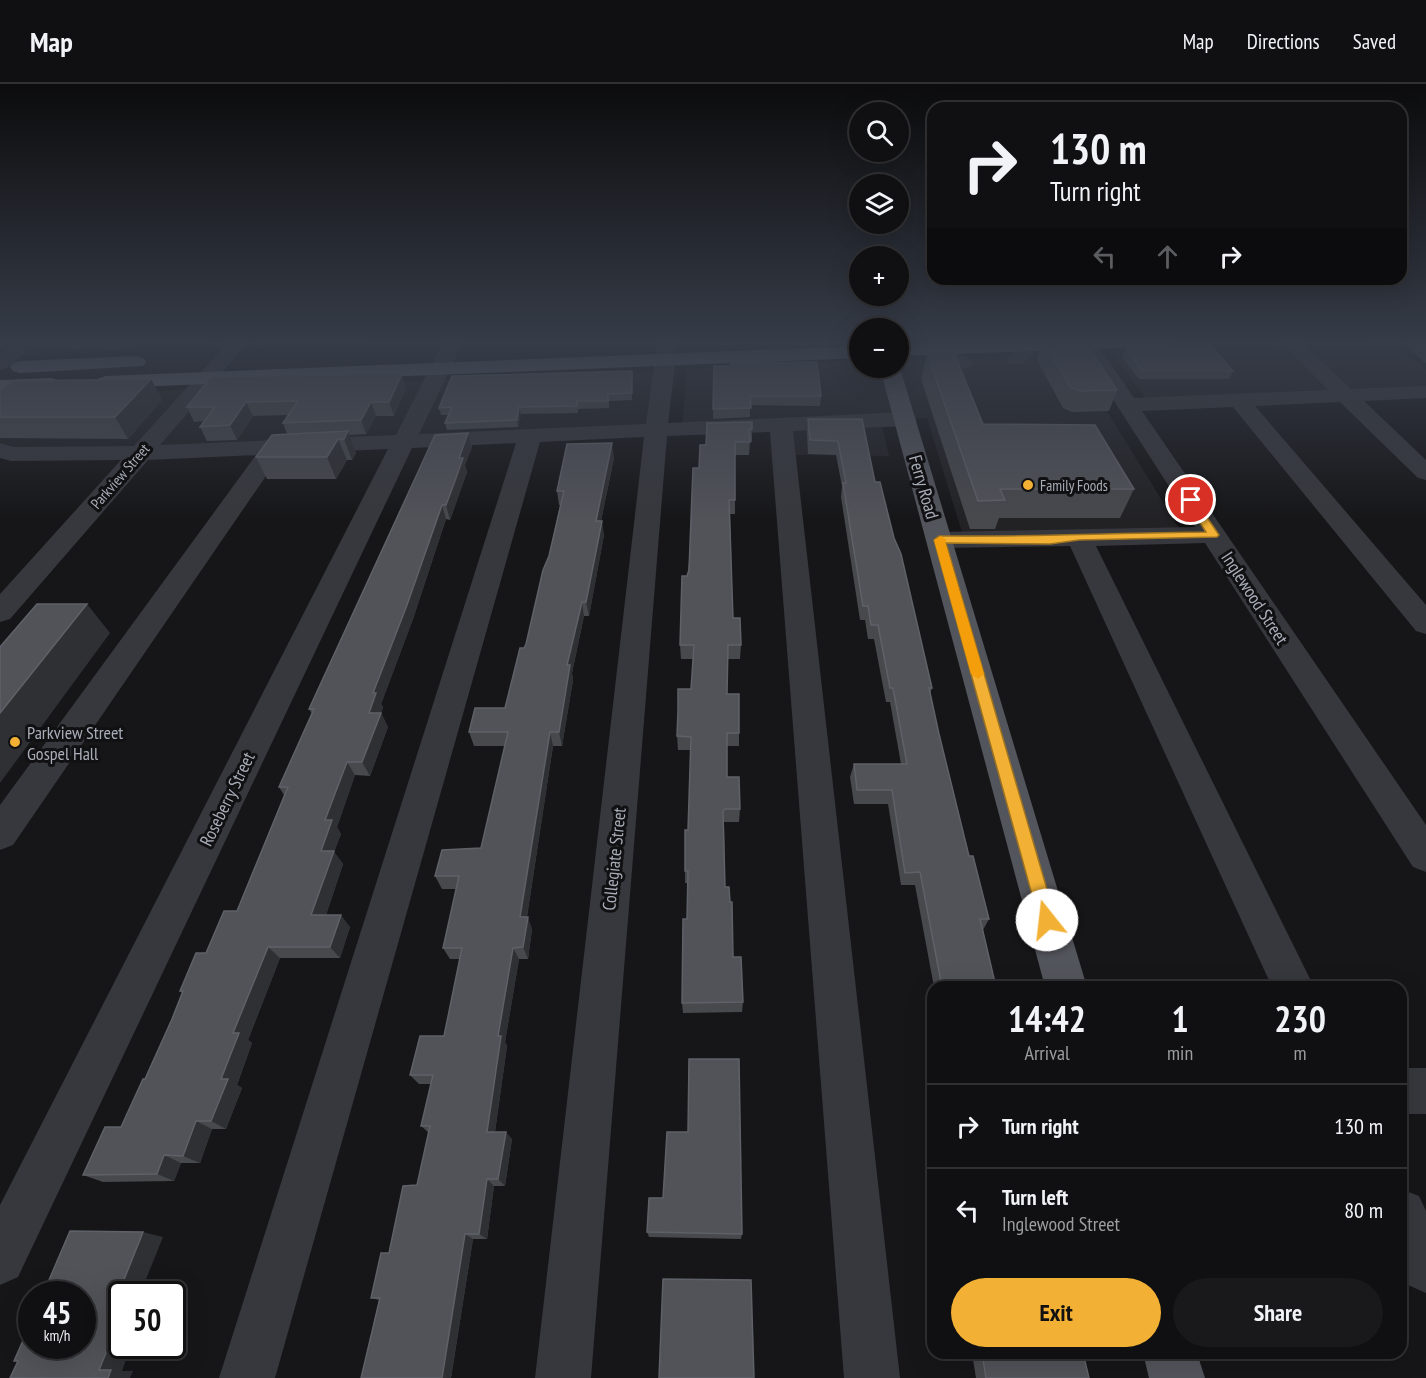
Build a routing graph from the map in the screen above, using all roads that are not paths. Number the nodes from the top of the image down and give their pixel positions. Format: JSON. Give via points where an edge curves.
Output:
{"nodes":[{"id":1,"x":187,"y":400,"type":"edge"},
{"id":2,"x":425,"y":400,"type":"edge"},
{"id":3,"x":661,"y":400,"type":"edge"},
{"id":4,"x":900,"y":400,"type":"edge"},
{"id":5,"x":1125,"y":400,"type":"edge"},
{"id":6,"x":1252,"y":400,"type":"edge"},
{"id":7,"x":1351,"y":400,"type":"edge"},
{"id":8,"x":1239,"y":401,"type":"junction"},
{"id":9,"x":1128,"y":405,"type":"junction"},
{"id":10,"x":905,"y":419,"type":"junction"},
{"id":11,"x":781,"y":424,"type":"junction"},
{"id":12,"x":657,"y":430,"type":"junction"},
{"id":13,"x":530,"y":436,"type":"junction"},
{"id":14,"x":404,"y":442,"type":"junction"},
{"id":15,"x":273,"y":448,"type":"junction"},
{"id":16,"x":141,"y":453,"type":"junction"},
{"id":17,"x":4,"y":456,"type":"edge"},
{"id":18,"x":1426,"y":473,"type":"edge"},
{"id":19,"x":1213,"y":535,"type":"junction"},
{"id":20,"x":1079,"y":537,"type":"junction"},
{"id":21,"x":939,"y":540,"type":"junction"},
{"id":22,"x":0,"y":612,"type":"edge"},
{"id":23,"x":1426,"y":624,"type":"edge"},
{"id":24,"x":0,"y":834,"type":"edge"},
{"id":25,"x":1426,"y":856,"type":"edge"},
{"id":26,"x":1064,"y":981,"type":"edge"},
{"id":27,"x":1290,"y":981,"type":"edge"},
{"id":28,"x":1407,"y":1090,"type":"edge"},
{"id":29,"x":1426,"y":1091,"type":"edge"},
{"id":30,"x":1407,"y":1227,"type":"edge"},
{"id":31,"x":0,"y":1259,"type":"edge"},
{"id":32,"x":1426,"y":1267,"type":"edge"},
{"id":33,"x":1172,"y":1359,"type":"edge"},
{"id":34,"x":247,"y":1378,"type":"edge"},
{"id":35,"x":562,"y":1378,"type":"edge"},
{"id":36,"x":872,"y":1378,"type":"edge"},
{"id":37,"x":1177,"y":1378,"type":"edge"}],
"edges":[{"from":1,"to":16,"type":"street","name":"Parkview Street"},
{"from":2,"to":14,"type":"street","name":"Roseberry Street"},
{"from":3,"to":12,"type":"street","name":"Collegiate Street"},
{"from":4,"to":10,"type":"main road","name":"Ferry Road"},
{"from":5,"to":9,"type":"street","name":"Inglewood Street"},
{"from":6,"to":8,"type":"street"},
{"from":7,"to":18,"type":"street"},
{"from":8,"to":9,"type":"street"},
{"from":8,"to":23,"type":"street"},
{"from":9,"to":19,"type":"street","name":"Inglewood Street"},
{"from":10,"to":11,"type":"street"},
{"from":10,"to":21,"type":"main road","name":"Ferry Road"},
{"from":11,"to":12,"type":"street"},
{"from":11,"to":36,"type":"street"},
{"from":12,"to":13,"type":"street"},
{"from":12,"to":35,"type":"street","name":"Collegiate Street"},
{"from":13,"to":14,"type":"street"},
{"from":13,"to":34,"type":"street"},
{"from":14,"to":15,"type":"street"},
{"from":14,"to":31,"type":"street","name":"Roseberry Street"},
{"from":15,"to":16,"type":"street"},
{"from":15,"to":24,"type":"street"},
{"from":16,"to":17,"type":"street"},
{"from":16,"to":22,"type":"street","name":"Parkview Street"},
{"from":19,"to":20,"type":"street"},
{"from":19,"to":25,"type":"street","name":"Inglewood Street"},
{"from":20,"to":21,"type":"street"},
{"from":20,"to":27,"type":"street"},
{"from":21,"to":26,"type":"main road","name":"Ferry Road"},
{"from":28,"to":29,"type":"street"},
{"from":30,"to":32,"type":"street"},
{"from":33,"to":37,"type":"main road"}]}
